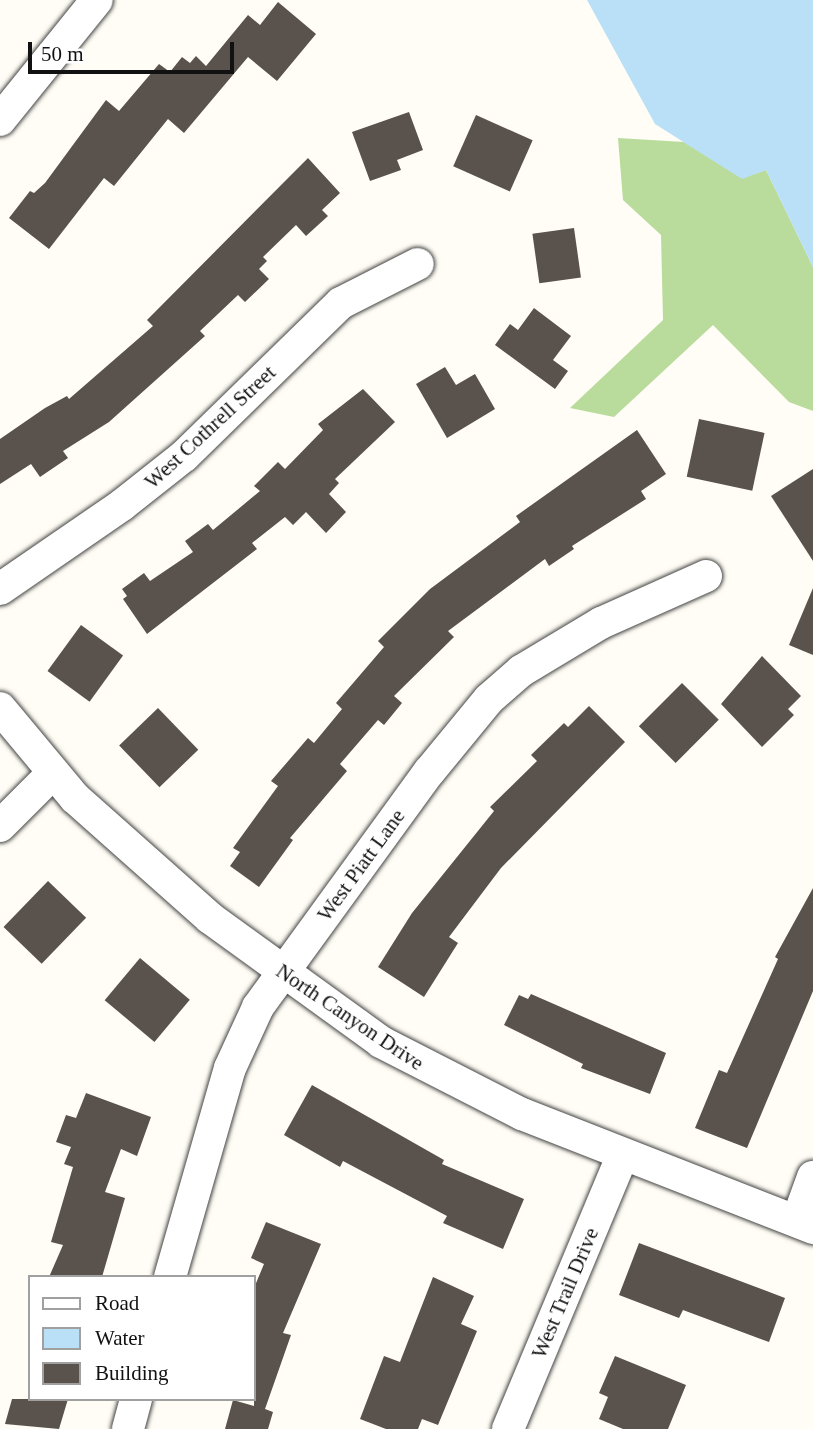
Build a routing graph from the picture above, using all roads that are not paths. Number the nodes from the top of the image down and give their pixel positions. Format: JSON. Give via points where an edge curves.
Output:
{"nodes":[{"id":1,"x":97,"y":0,"type":"edge"},
{"id":2,"x":0,"y":120,"type":"edge"},
{"id":3,"x":418,"y":264,"type":"dead end"},
{"id":4,"x":706,"y":576,"type":"dead end"},
{"id":5,"x":0,"y":589,"type":"edge"},
{"id":6,"x":0,"y":708,"type":"edge"},
{"id":7,"x":52,"y":774,"type":"junction"},
{"id":8,"x":0,"y":826,"type":"edge"},
{"id":9,"x":282,"y":973,"type":"junction"},
{"id":10,"x":622,"y":1156,"type":"junction"},
{"id":11,"x":813,"y":1177,"type":"edge"},
{"id":12,"x":805,"y":1224,"type":"edge"},
{"id":13,"x":171,"y":1275,"type":"edge"},
{"id":14,"x":135,"y":1401,"type":"edge"},
{"id":15,"x":128,"y":1429,"type":"edge"},
{"id":16,"x":508,"y":1429,"type":"edge"}],
"edges":[{"from":1,"to":2,"type":"street"},
{"from":3,"to":5,"type":"street","name":"West Cothrell Street","via":[[341,303],[184,456]]},
{"from":4,"to":9,"type":"street","name":"West Piatt Lane","via":[[563,644],[520,671],[489,699],[429,772]]},
{"from":6,"to":7,"type":"street","name":"North Canyon Drive"},
{"from":7,"to":8,"type":"street"},
{"from":7,"to":9,"type":"street","name":"North Canyon Drive","via":[[210,918]]},
{"from":9,"to":10,"type":"street","name":"North Canyon Drive","via":[[424,1067]]},
{"from":9,"to":13,"type":"street","name":"West Piatt Lane","via":[[258,1007],[230,1068]]},
{"from":10,"to":12,"type":"street","name":"North Canyon Drive"},
{"from":10,"to":16,"type":"street","name":"West Trail Drive"},
{"from":11,"to":12,"type":"street"},
{"from":14,"to":15,"type":"street"}]}
